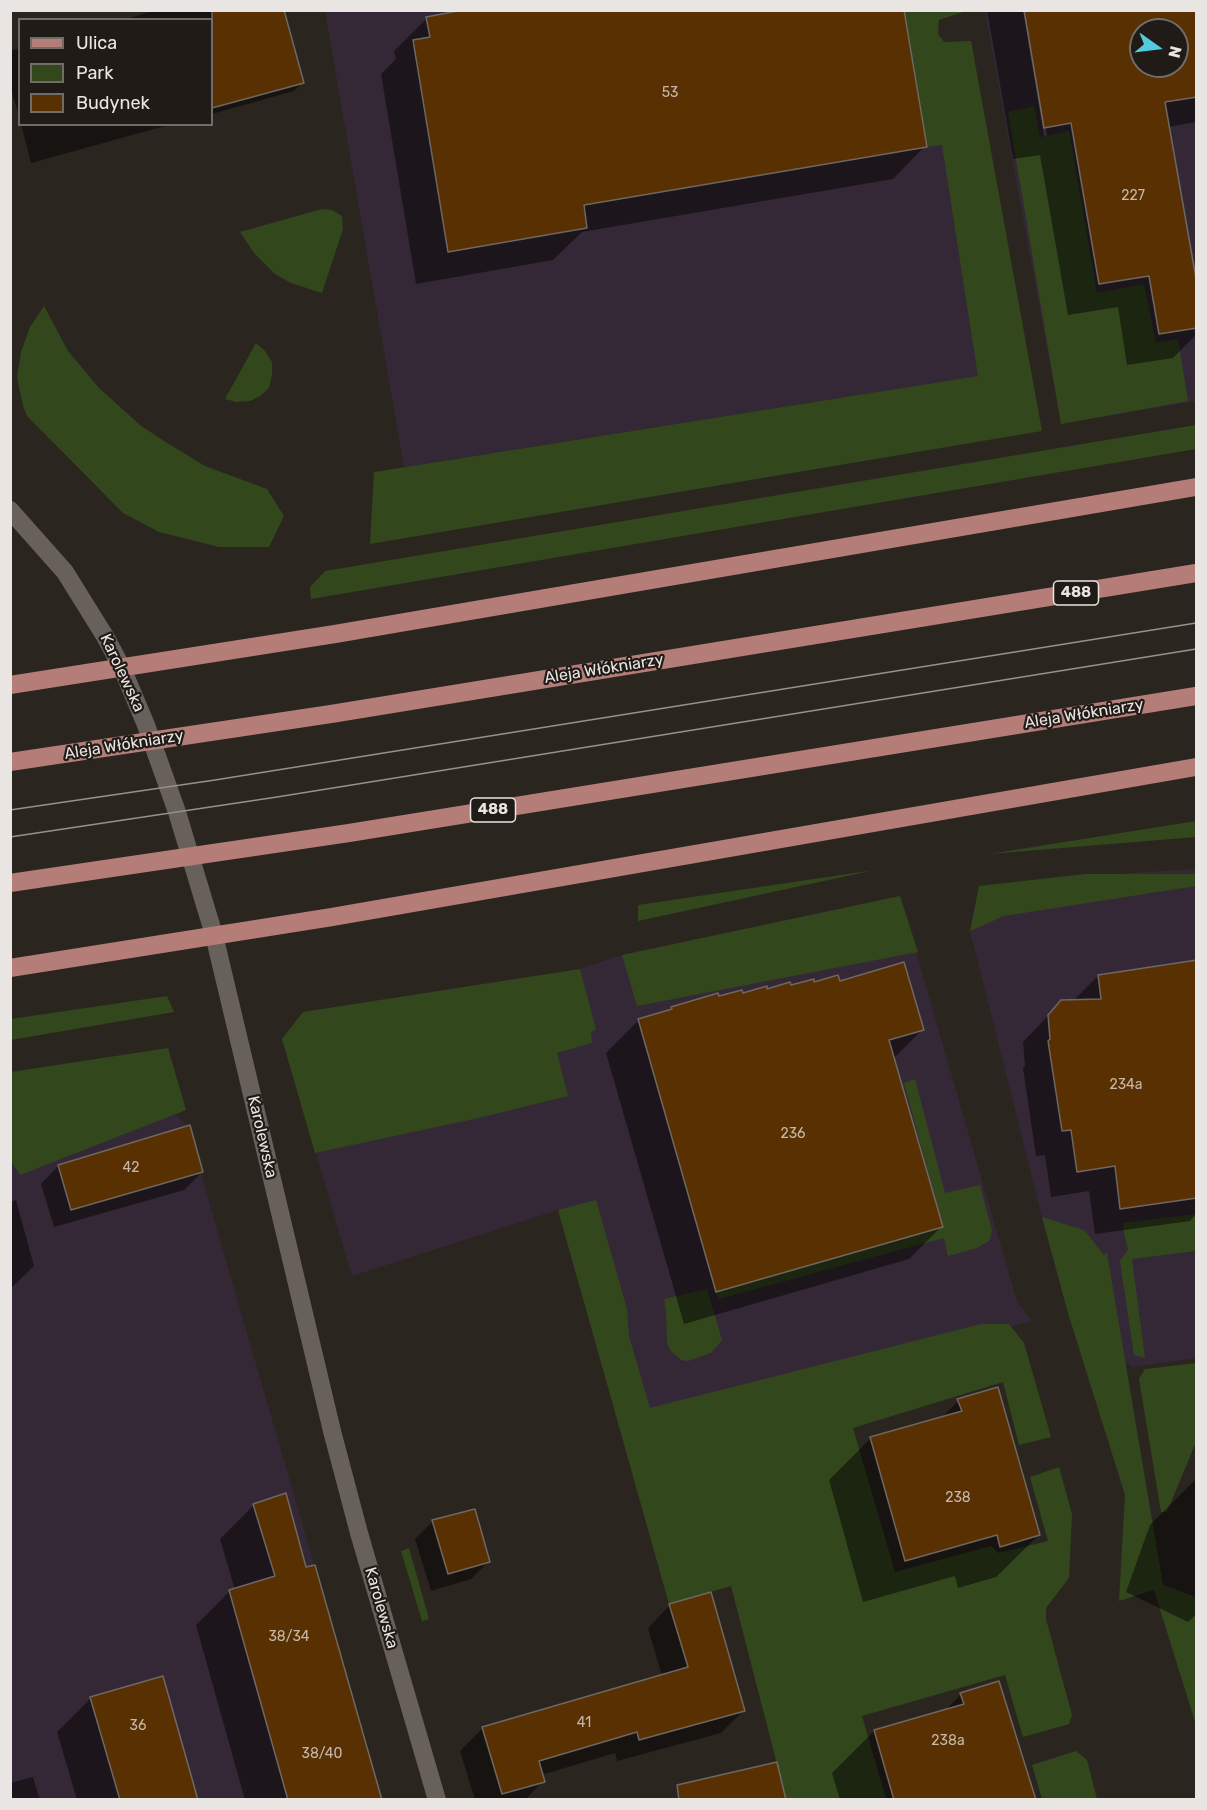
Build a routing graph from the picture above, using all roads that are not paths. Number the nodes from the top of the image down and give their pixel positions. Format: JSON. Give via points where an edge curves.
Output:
{"nodes":[{"id":1,"x":1197,"y":488,"type":"edge"},
{"id":2,"x":10,"y":510,"type":"edge"},
{"id":3,"x":1197,"y":573,"type":"edge"},
{"id":4,"x":122,"y":668,"type":"junction"},
{"id":5,"x":10,"y":685,"type":"edge"},
{"id":6,"x":1197,"y":696,"type":"edge"},
{"id":7,"x":10,"y":762,"type":"edge"},
{"id":8,"x":1197,"y":767,"type":"edge"},
{"id":9,"x":10,"y":883,"type":"edge"},
{"id":10,"x":214,"y":935,"type":"junction"},
{"id":11,"x":10,"y":968,"type":"edge"},
{"id":12,"x":437,"y":1800,"type":"edge"}],
"edges":[{"from":1,"to":4,"type":"main road"},
{"from":2,"to":4,"type":"street","name":"Karolewska","via":[[65,572]]},
{"from":3,"to":7,"type":"main road","name":"Aleja Włókniarzy","number":"488"},
{"from":4,"to":5,"type":"main road"},
{"from":4,"to":10,"type":"street","name":"Karolewska","via":[[169,787]]},
{"from":6,"to":9,"type":"main road","name":"Aleja Włókniarzy","number":"488","via":[[361,832]]},
{"from":8,"to":10,"type":"main road"},
{"from":10,"to":11,"type":"main road"},
{"from":10,"to":12,"type":"street","name":"Karolewska","via":[[341,1465]]}]}
